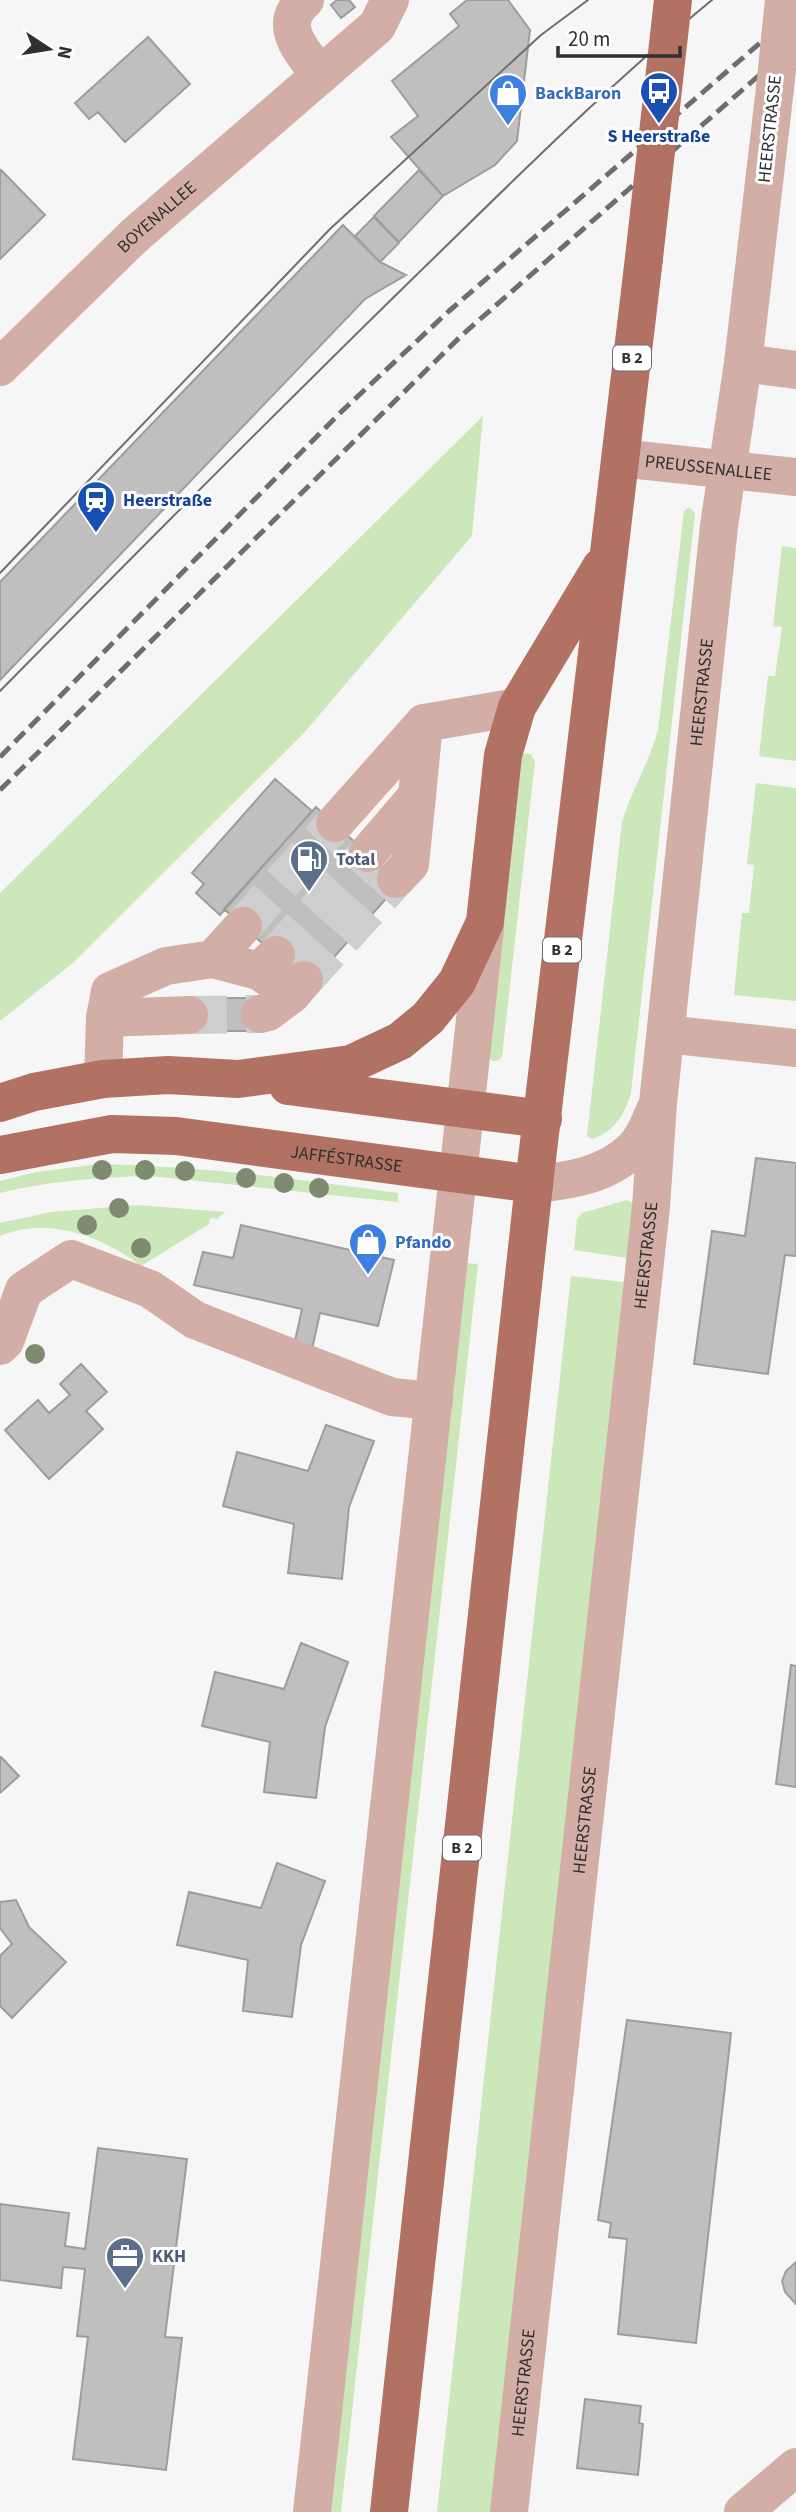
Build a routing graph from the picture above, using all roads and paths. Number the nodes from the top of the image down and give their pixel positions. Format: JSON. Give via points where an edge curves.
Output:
{"nodes":[{"id":1,"x":305,"y":0,"type":"edge"},
{"id":2,"x":390,"y":0,"type":"edge"},
{"id":3,"x":673,"y":0,"type":"edge"},
{"id":4,"x":784,"y":0,"type":"edge"},
{"id":5,"x":320,"y":75,"type":"junction"},
{"id":6,"x":743,"y":363,"type":"junction"},
{"id":7,"x":0,"y":367,"type":"edge"},
{"id":8,"x":796,"y":370,"type":"edge"},
{"id":9,"x":620,"y":458,"type":"junction"},
{"id":10,"x":726,"y":469,"type":"junction"},
{"id":11,"x":796,"y":477,"type":"edge"},
{"id":12,"x":608,"y":556,"type":"junction"},
{"id":13,"x":517,"y":706,"type":"junction"},
{"id":14,"x":424,"y":723,"type":"junction"},
{"id":15,"x":417,"y":796,"type":"junction"},
{"id":16,"x":334,"y":823,"type":"tunnel mouth"},
{"id":17,"x":368,"y":853,"type":"tunnel mouth"},
{"id":18,"x":396,"y":879,"type":"tunnel mouth"},
{"id":19,"x":485,"y":922,"type":"junction"},
{"id":20,"x":243,"y":926,"type":"tunnel mouth"},
{"id":21,"x":213,"y":959,"type":"junction"},
{"id":22,"x":260,"y":1014,"type":"dead end"},
{"id":23,"x":189,"y":1016,"type":"tunnel mouth"},
{"id":24,"x":105,"y":1018,"type":"junction"},
{"id":25,"x":666,"y":1034,"type":"junction"},
{"id":26,"x":796,"y":1048,"type":"edge"},
{"id":27,"x":103,"y":1079,"type":"junction"},
{"id":28,"x":238,"y":1079,"type":"junction"},
{"id":29,"x":0,"y":1103,"type":"edge"},
{"id":30,"x":658,"y":1103,"type":"junction"},
{"id":31,"x":465,"y":1110,"type":"junction"},
{"id":32,"x":543,"y":1119,"type":"junction"},
{"id":33,"x":0,"y":1155,"type":"edge"},
{"id":34,"x":458,"y":1174,"type":"junction"},
{"id":35,"x":534,"y":1184,"type":"junction"},
{"id":36,"x":0,"y":1346,"type":"edge"},
{"id":37,"x":434,"y":1401,"type":"junction"},
{"id":38,"x":796,"y":2467,"type":"edge"},
{"id":39,"x":312,"y":2512,"type":"edge"},
{"id":40,"x":390,"y":2512,"type":"edge"},
{"id":41,"x":509,"y":2512,"type":"edge"},
{"id":42,"x":743,"y":2512,"type":"edge"}],
"edges":[{"from":1,"to":5,"type":"street","via":[[296,8],[293,36]]},
{"from":2,"to":5,"type":"street","name":"BOYENALLEE","via":[[377,26]]},
{"from":3,"to":9,"type":"main road","number":"B 2","bridge":true},
{"from":4,"to":6,"type":"street","name":"HEERSTRASSE","bridge":true},
{"from":5,"to":7,"type":"street","name":"BOYENALLEE","via":[[134,236]]},
{"from":6,"to":8,"type":"street"},
{"from":6,"to":10,"type":"street","name":"HEERSTRASSE"},
{"from":9,"to":10,"type":"street","name":"PREUSSENALLEE"},
{"from":9,"to":12,"type":"main road","number":"B 2"},
{"from":10,"to":11,"type":"street","name":"PREUSSENALLEE"},
{"from":10,"to":25,"type":"street","name":"HEERSTRASSE"},
{"from":12,"to":13,"type":"main road"},
{"from":12,"to":32,"type":"main road","number":"B 2"},
{"from":13,"to":14,"type":"street"},
{"from":13,"to":19,"type":"main road","via":[[503,755]]},
{"from":14,"to":15,"type":"street"},
{"from":14,"to":16,"type":"street"},
{"from":15,"to":17,"type":"street"},
{"from":15,"to":18,"type":"street","via":[[410,864]]},
{"from":19,"to":28,"type":"main road","via":[[457,982],[428,1018],[400,1041],[351,1064]]},
{"from":19,"to":31,"type":"street"},
{"from":20,"to":21,"type":"street"},
{"from":21,"to":22,"type":"street","via":[[283,975],[268,1012]]},
{"from":21,"to":24,"type":"street","via":[[166,966],[110,991]]},
{"from":23,"to":24,"type":"street"},
{"from":24,"to":27,"type":"street"},
{"from":25,"to":26,"type":"street"},
{"from":25,"to":30,"type":"street","name":"HEERSTRASSE"},
{"from":27,"to":28,"type":"main road","via":[[168,1075]]},
{"from":27,"to":29,"type":"main road"},
{"from":28,"to":31,"type":"main road"},
{"from":30,"to":35,"type":"street","name":"JAFFÉSTRASSE","via":[[633,1149],[603,1170],[569,1182]]},
{"from":30,"to":41,"type":"street","name":"HEERSTRASSE","via":[[651,1207]]},
{"from":31,"to":32,"type":"main road"},
{"from":31,"to":34,"type":"street"},
{"from":32,"to":35,"type":"main road","number":"B 2"},
{"from":33,"to":34,"type":"main road","name":"JAFFÉSTRASSE","via":[[112,1134],[176,1136]]},
{"from":34,"to":35,"type":"main road","name":"JAFFÉSTRASSE"},
{"from":34,"to":37,"type":"street"},
{"from":35,"to":40,"type":"main road","number":"B 2"},
{"from":36,"to":37,"type":"street","via":[[24,1290],[71,1259],[150,1289],[195,1320],[392,1397]]},
{"from":37,"to":39,"type":"street"},
{"from":38,"to":42,"type":"street"}]}
